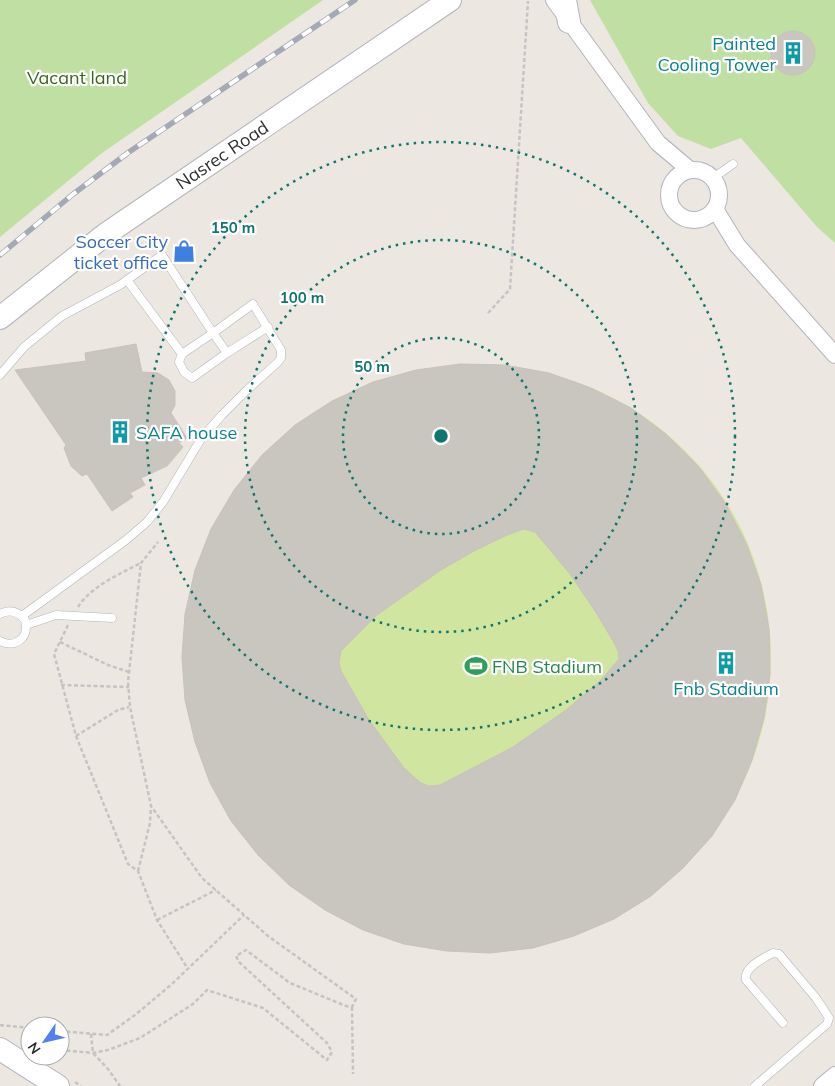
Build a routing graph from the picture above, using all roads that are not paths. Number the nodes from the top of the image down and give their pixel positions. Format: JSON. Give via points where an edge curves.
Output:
{"nodes":[{"id":1,"x":450,"y":0,"type":"edge"},
{"id":2,"x":554,"y":0,"type":"edge"},
{"id":3,"x":565,"y":0,"type":"edge"},
{"id":4,"x":569,"y":22,"type":"junction"},
{"id":5,"x":658,"y":143,"type":"junction"},
{"id":6,"x":733,"y":164,"type":"dead end"},
{"id":7,"x":690,"y":170,"type":"junction"},
{"id":8,"x":713,"y":178,"type":"junction"},
{"id":9,"x":674,"y":179,"type":"junction"},
{"id":10,"x":715,"y":209,"type":"junction"},
{"id":11,"x":702,"y":219,"type":"junction"},
{"id":12,"x":737,"y":244,"type":"junction"},
{"id":13,"x":127,"y":280,"type":"junction"},
{"id":14,"x":0,"y":318,"type":"edge"},
{"id":15,"x":268,"y":327,"type":"junction"},
{"id":16,"x":213,"y":333,"type":"junction"},
{"id":17,"x":227,"y":353,"type":"junction"},
{"id":18,"x":182,"y":354,"type":"junction"},
{"id":19,"x":835,"y":355,"type":"edge"},
{"id":20,"x":0,"y":375,"type":"edge"},
{"id":21,"x":0,"y":604,"type":"edge"},
{"id":22,"x":2,"y":613,"type":"edge"},
{"id":23,"x":22,"y":616,"type":"junction"},
{"id":24,"x":112,"y":618,"type":"dead end"},
{"id":25,"x":26,"y":625,"type":"junction"},
{"id":26,"x":0,"y":641,"type":"edge"},
{"id":27,"x":783,"y":1023,"type":"dead end"},
{"id":28,"x":0,"y":1049,"type":"edge"},
{"id":29,"x":835,"y":1075,"type":"edge"},
{"id":30,"x":58,"y":1086,"type":"edge"},
{"id":31,"x":755,"y":1086,"type":"edge"},
{"id":32,"x":822,"y":1086,"type":"edge"}],
"edges":[{"from":1,"to":14,"type":"main road","name":"Nasrec Road","via":[[106,234]]},
{"from":2,"to":4,"type":"street"},
{"from":3,"to":4,"type":"main road"},
{"from":4,"to":5,"type":"street"},
{"from":5,"to":7,"type":"street"},
{"from":5,"to":9,"type":"street"},
{"from":6,"to":8,"type":"lane"},
{"from":7,"to":8,"type":"street","via":[[698,170]]},
{"from":7,"to":9,"type":"street"},
{"from":8,"to":10,"type":"street","via":[[719,193]]},
{"from":9,"to":11,"type":"street","via":[[669,194],[674,209],[686,218]]},
{"from":10,"to":11,"type":"street"},
{"from":10,"to":12,"type":"street"},
{"from":11,"to":12,"type":"street"},
{"from":12,"to":19,"type":"street"},
{"from":13,"to":16,"type":"lane","via":[[162,255]]},
{"from":13,"to":18,"type":"lane"},
{"from":13,"to":20,"type":"lane","via":[[62,316],[24,347]]},
{"from":15,"to":16,"type":"lane","via":[[254,307]]},
{"from":15,"to":17,"type":"lane"},
{"from":15,"to":23,"type":"lane","via":[[282,350],[281,358],[200,440],[156,512],[135,533]]},
{"from":16,"to":17,"type":"lane"},
{"from":16,"to":18,"type":"lane"},
{"from":17,"to":18,"type":"lane","via":[[192,378],[178,362]]},
{"from":21,"to":22,"type":"lane"},
{"from":22,"to":23,"type":"lane","via":[[16,612]]},
{"from":23,"to":25,"type":"lane"},
{"from":24,"to":25,"type":"lane","via":[[56,615]]},
{"from":25,"to":26,"type":"lane","via":[[21,641],[10,645]]},
{"from":27,"to":31,"type":"lane","via":[[745,976],[749,969],[773,953],[779,954],[829,1018],[827,1024]]},
{"from":28,"to":30,"type":"main road"},
{"from":29,"to":32,"type":"street"}]}
